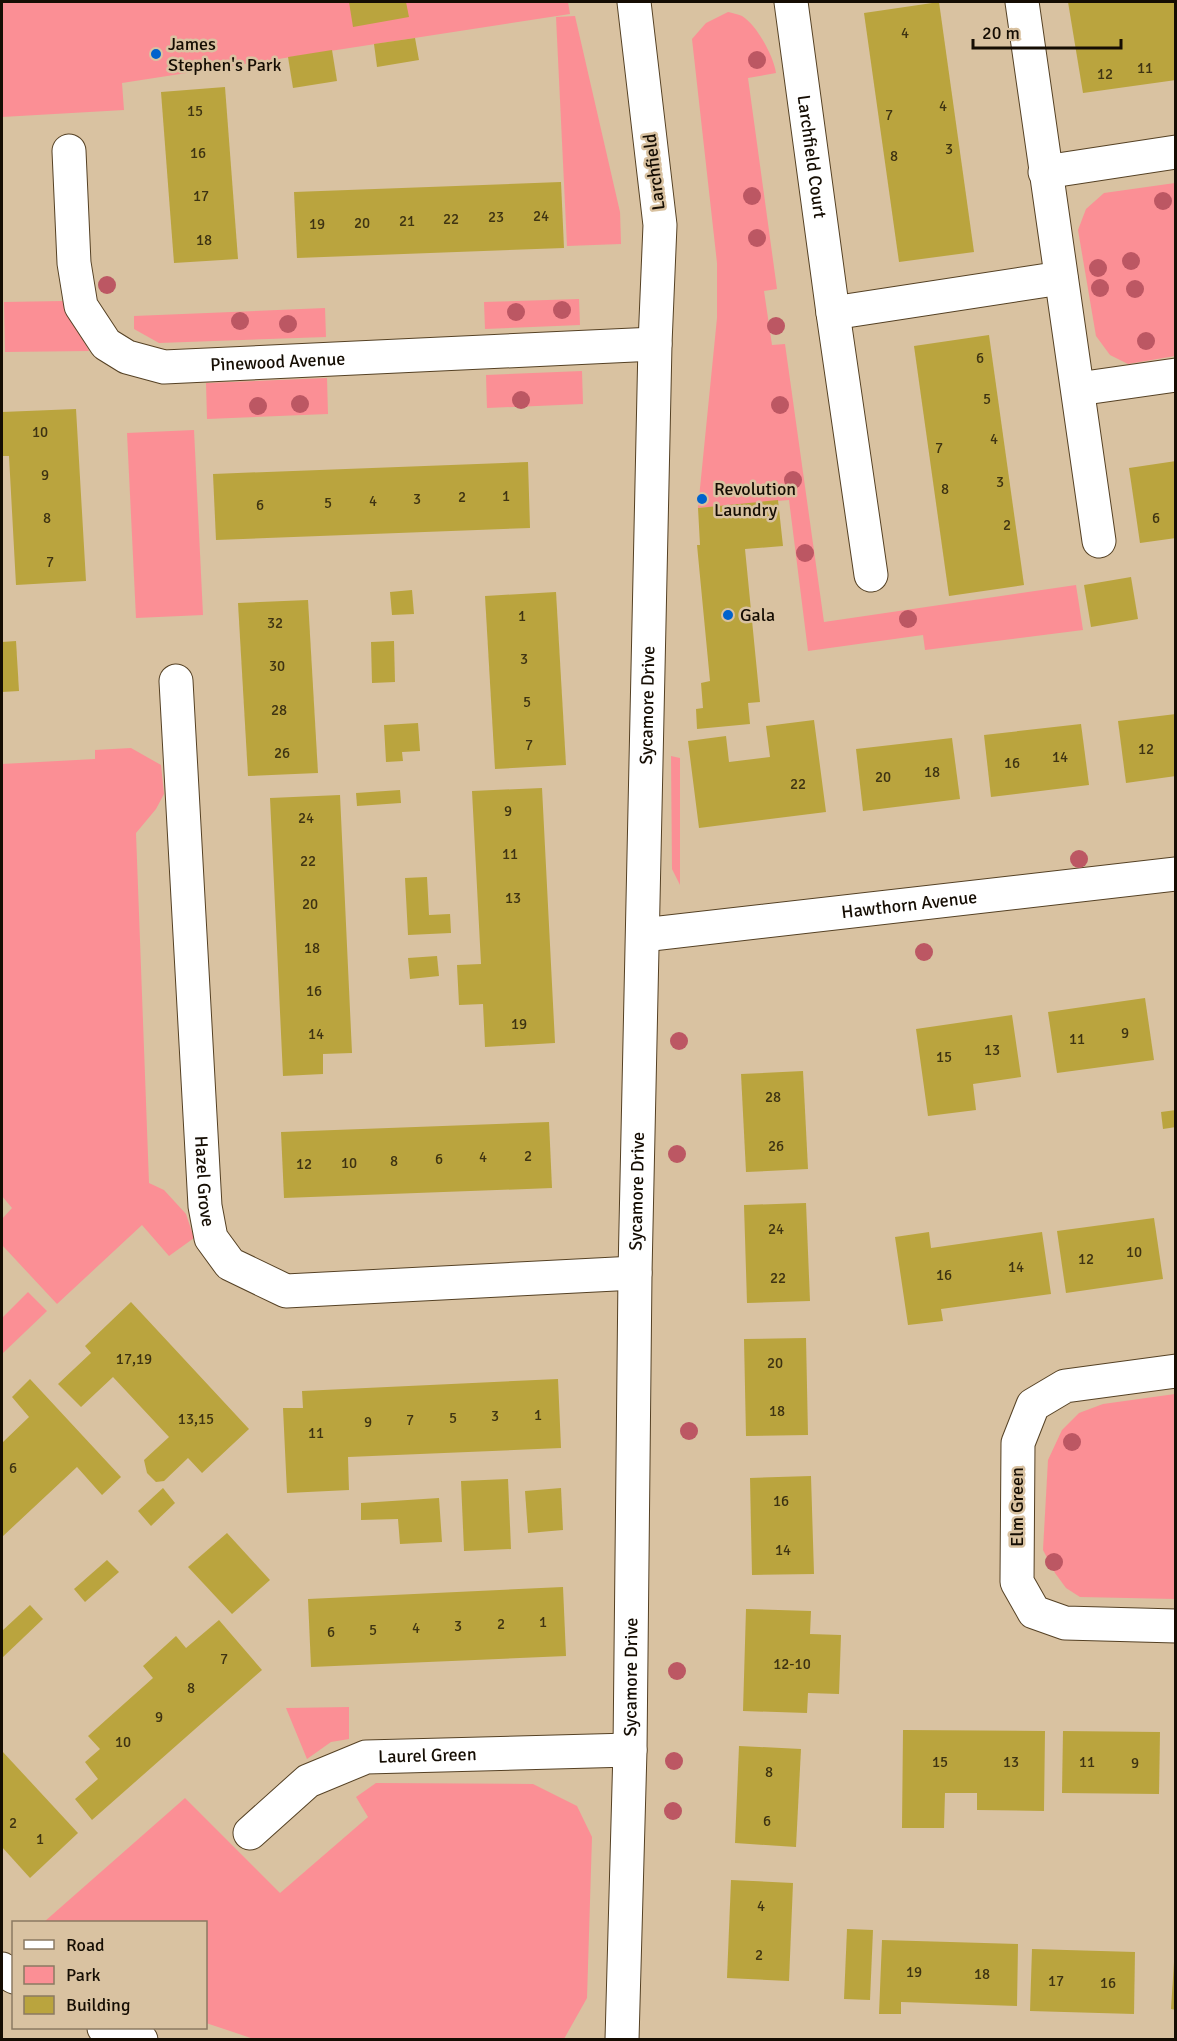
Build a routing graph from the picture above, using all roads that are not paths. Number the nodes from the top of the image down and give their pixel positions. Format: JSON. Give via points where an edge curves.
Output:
{"nodes":[{"id":1,"x":634,"y":2,"type":"edge"},
{"id":2,"x":791,"y":2,"type":"edge"},
{"id":3,"x":1022,"y":2,"type":"edge"},
{"id":4,"x":69,"y":151,"type":"dead end"},
{"id":5,"x":1176,"y":152,"type":"edge"},
{"id":6,"x":1045,"y":172,"type":"junction"},
{"id":7,"x":1061,"y":278,"type":"junction"},
{"id":8,"x":832,"y":313,"type":"junction"},
{"id":9,"x":655,"y":344,"type":"junction"},
{"id":10,"x":1176,"y":375,"type":"edge"},
{"id":11,"x":1078,"y":389,"type":"junction"},
{"id":12,"x":1100,"y":541,"type":"dead end"},
{"id":13,"x":871,"y":575,"type":"dead end"},
{"id":14,"x":176,"y":681,"type":"dead end"},
{"id":15,"x":1176,"y":874,"type":"edge"},
{"id":16,"x":643,"y":935,"type":"junction"},
{"id":17,"x":635,"y":1273,"type":"junction"},
{"id":18,"x":1176,"y":1371,"type":"edge"},
{"id":19,"x":1176,"y":1626,"type":"edge"},
{"id":20,"x":630,"y":1749,"type":"junction"},
{"id":21,"x":250,"y":1833,"type":"dead end"},
{"id":22,"x":107,"y":2029,"type":"edge"},
{"id":23,"x":141,"y":2040,"type":"edge"},
{"id":24,"x":622,"y":2040,"type":"edge"}],
"edges":[{"from":1,"to":9,"type":"street","name":"Larchfield","via":[[660,225]]},
{"from":2,"to":8,"type":"street","name":"Larchfield Court"},
{"from":3,"to":6,"type":"street"},
{"from":4,"to":9,"type":"street","name":"Pinewood Avenue","via":[[74,263],[81,306],[106,344],[127,357],[164,367]]},
{"from":5,"to":6,"type":"street"},
{"from":6,"to":7,"type":"street"},
{"from":7,"to":8,"type":"street"},
{"from":7,"to":11,"type":"street"},
{"from":8,"to":13,"type":"street","name":"Larchfield Court"},
{"from":9,"to":16,"type":"street","name":"Sycamore Drive"},
{"from":10,"to":11,"type":"street"},
{"from":11,"to":12,"type":"street"},
{"from":14,"to":17,"type":"street","name":"Hazel Grove","via":[[205,1206],[211,1238],[230,1264],[286,1291]]},
{"from":15,"to":16,"type":"street","name":"Hawthorn Avenue"},
{"from":16,"to":17,"type":"street","name":"Sycamore Drive"},
{"from":17,"to":20,"type":"street","name":"Sycamore Drive"},
{"from":18,"to":19,"type":"street","name":"Elm Green","via":[[1065,1386],[1034,1405],[1018,1443],[1017,1570],[1017,1582],[1034,1612],[1065,1623]]},
{"from":20,"to":21,"type":"street","name":"Laurel Green","via":[[366,1757],[308,1781]]},
{"from":20,"to":24,"type":"street","name":"Sycamore Drive"},
{"from":22,"to":23,"type":"street"}]}
